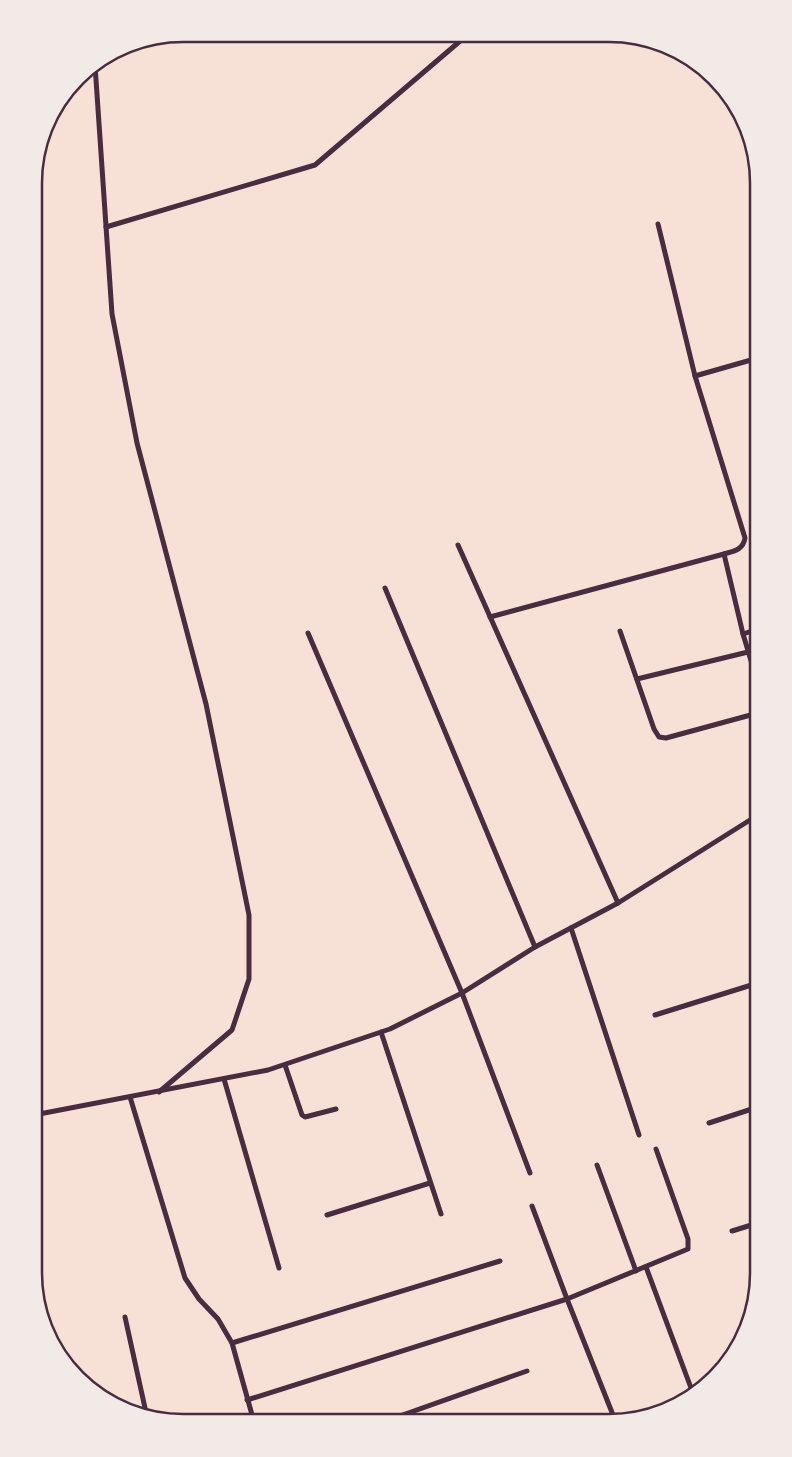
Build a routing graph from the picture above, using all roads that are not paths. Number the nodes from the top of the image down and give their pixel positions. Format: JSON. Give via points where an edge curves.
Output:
{"nodes":[{"id":1,"x":458,"y":43,"type":"edge"},
{"id":2,"x":96,"y":74,"type":"edge"},
{"id":3,"x":658,"y":224,"type":"dead end"},
{"id":4,"x":106,"y":227,"type":"junction"},
{"id":5,"x":750,"y":360,"type":"edge"},
{"id":6,"x":695,"y":376,"type":"junction"},
{"id":7,"x":458,"y":545,"type":"dead end"},
{"id":8,"x":724,"y":554,"type":"junction"},
{"id":9,"x":385,"y":588,"type":"dead end"},
{"id":10,"x":490,"y":617,"type":"junction"},
{"id":11,"x":620,"y":631,"type":"dead end"},
{"id":12,"x":750,"y":632,"type":"edge"},
{"id":13,"x":308,"y":633,"type":"dead end"},
{"id":14,"x":743,"y":634,"type":"junction"},
{"id":15,"x":748,"y":652,"type":"junction"},
{"id":16,"x":750,"y":657,"type":"edge"},
{"id":17,"x":637,"y":679,"type":"junction"},
{"id":18,"x":750,"y":715,"type":"edge"},
{"id":19,"x":749,"y":820,"type":"edge"},
{"id":20,"x":618,"y":902,"type":"junction"},
{"id":21,"x":571,"y":928,"type":"junction"},
{"id":22,"x":535,"y":947,"type":"junction"},
{"id":23,"x":749,"y":986,"type":"edge"},
{"id":24,"x":462,"y":993,"type":"junction"},
{"id":25,"x":656,"y":1014,"type":"dead end"},
{"id":26,"x":381,"y":1032,"type":"junction"},
{"id":27,"x":285,"y":1064,"type":"junction"},
{"id":28,"x":224,"y":1079,"type":"junction"},
{"id":29,"x":159,"y":1092,"type":"junction"},
{"id":30,"x":130,"y":1097,"type":"junction"},
{"id":31,"x":336,"y":1109,"type":"dead end"},
{"id":32,"x":749,"y":1110,"type":"edge"},
{"id":33,"x":42,"y":1114,"type":"edge"},
{"id":34,"x":709,"y":1123,"type":"dead end"},
{"id":35,"x":640,"y":1135,"type":"dead end"},
{"id":36,"x":656,"y":1149,"type":"dead end"},
{"id":37,"x":597,"y":1165,"type":"dead end"},
{"id":38,"x":530,"y":1173,"type":"dead end"},
{"id":39,"x":430,"y":1183,"type":"junction"},
{"id":40,"x":532,"y":1206,"type":"dead end"},
{"id":41,"x":441,"y":1214,"type":"dead end"},
{"id":42,"x":327,"y":1215,"type":"dead end"},
{"id":43,"x":749,"y":1226,"type":"edge"},
{"id":44,"x":732,"y":1232,"type":"dead end"},
{"id":45,"x":500,"y":1261,"type":"dead end"},
{"id":46,"x":646,"y":1267,"type":"junction"},
{"id":47,"x":279,"y":1268,"type":"dead end"},
{"id":48,"x":636,"y":1271,"type":"junction"},
{"id":49,"x":567,"y":1299,"type":"junction"},
{"id":50,"x":125,"y":1317,"type":"dead end"},
{"id":51,"x":232,"y":1343,"type":"junction"},
{"id":52,"x":527,"y":1371,"type":"dead end"},
{"id":53,"x":691,"y":1388,"type":"edge"},
{"id":54,"x":247,"y":1400,"type":"junction"},
{"id":55,"x":145,"y":1409,"type":"edge"},
{"id":56,"x":251,"y":1414,"type":"edge"},
{"id":57,"x":405,"y":1414,"type":"edge"},
{"id":58,"x":613,"y":1414,"type":"edge"}],
"edges":[{"from":1,"to":4,"type":"street","via":[[315,165]]},
{"from":2,"to":4,"type":"street"},
{"from":3,"to":6,"type":"street"},
{"from":4,"to":29,"type":"street","via":[[112,314],[137,443],[206,704],[249,915],[249,979],[232,1030]]},
{"from":5,"to":6,"type":"street"},
{"from":6,"to":8,"type":"street","via":[[745,538],[739,549]]},
{"from":7,"to":10,"type":"street"},
{"from":8,"to":10,"type":"street"},
{"from":8,"to":14,"type":"street"},
{"from":9,"to":22,"type":"street"},
{"from":10,"to":20,"type":"street"},
{"from":11,"to":17,"type":"street"},
{"from":12,"to":14,"type":"street"},
{"from":13,"to":24,"type":"street"},
{"from":14,"to":15,"type":"street"},
{"from":15,"to":16,"type":"street"},
{"from":15,"to":17,"type":"street"},
{"from":17,"to":18,"type":"street","via":[[656,734],[662,738]]},
{"from":19,"to":20,"type":"street"},
{"from":20,"to":21,"type":"street"},
{"from":21,"to":22,"type":"street"},
{"from":21,"to":35,"type":"street"},
{"from":22,"to":24,"type":"street"},
{"from":23,"to":25,"type":"street"},
{"from":24,"to":26,"type":"street"},
{"from":24,"to":38,"type":"street"},
{"from":26,"to":27,"type":"street"},
{"from":26,"to":39,"type":"street"},
{"from":27,"to":28,"type":"street"},
{"from":27,"to":31,"type":"street","via":[[302,1115]]},
{"from":28,"to":29,"type":"street"},
{"from":28,"to":47,"type":"street"},
{"from":29,"to":30,"type":"street"},
{"from":30,"to":33,"type":"street"},
{"from":30,"to":51,"type":"street","via":[[185,1278],[198,1299],[218,1319]]},
{"from":32,"to":34,"type":"street"},
{"from":36,"to":46,"type":"street","via":[[690,1245],[688,1249]]},
{"from":37,"to":48,"type":"street"},
{"from":39,"to":41,"type":"street"},
{"from":39,"to":42,"type":"street"},
{"from":40,"to":49,"type":"street"},
{"from":43,"to":44,"type":"street"},
{"from":45,"to":51,"type":"street"},
{"from":46,"to":48,"type":"street"},
{"from":46,"to":53,"type":"street"},
{"from":48,"to":49,"type":"street"},
{"from":49,"to":54,"type":"street"},
{"from":49,"to":58,"type":"street"},
{"from":50,"to":55,"type":"street"},
{"from":51,"to":54,"type":"street"},
{"from":52,"to":57,"type":"street"},
{"from":54,"to":56,"type":"street"}]}
